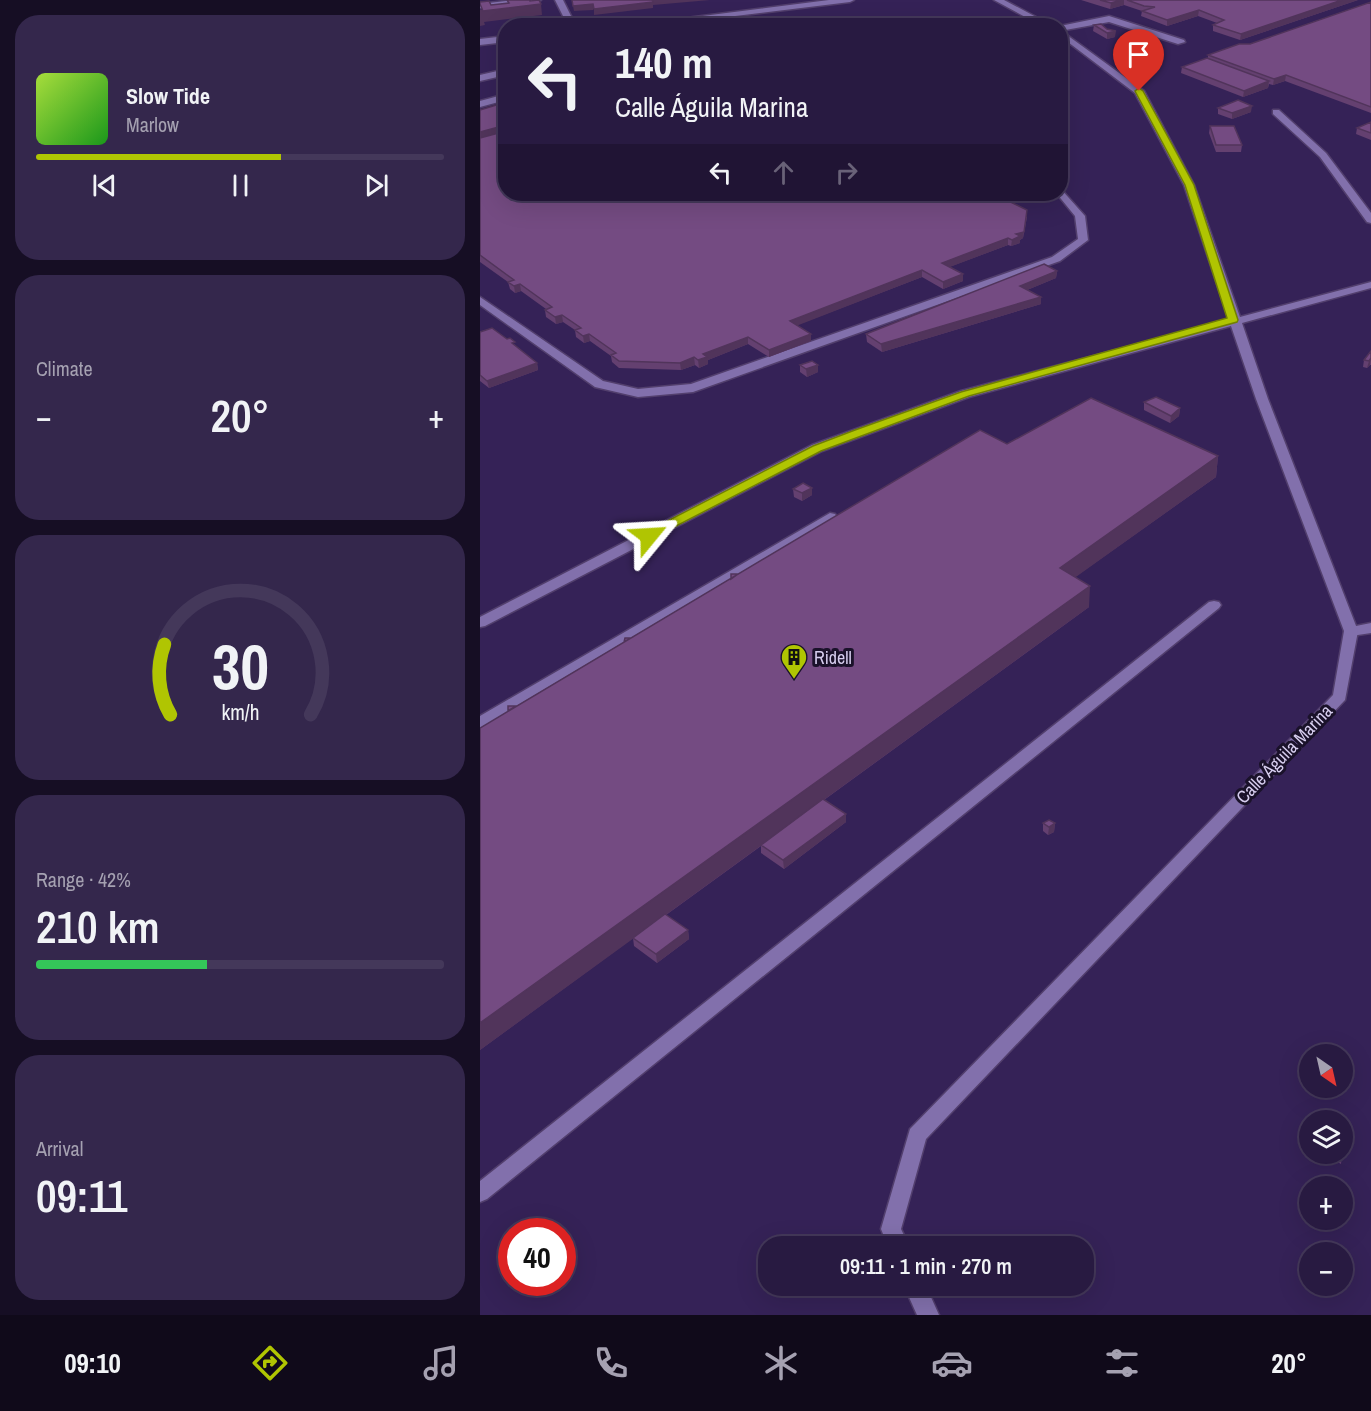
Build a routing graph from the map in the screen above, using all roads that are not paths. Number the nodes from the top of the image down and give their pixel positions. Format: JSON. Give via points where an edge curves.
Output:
{"nodes":[{"id":1,"x":537,"y":0,"type":"edge"},
{"id":2,"x":560,"y":0,"type":"edge"},
{"id":3,"x":850,"y":0,"type":"edge"},
{"id":4,"x":998,"y":0,"type":"edge"},
{"id":5,"x":480,"y":6,"type":"edge"},
{"id":6,"x":568,"y":18,"type":"edge"},
{"id":7,"x":696,"y":18,"type":"edge"},
{"id":8,"x":1033,"y":18,"type":"edge"},
{"id":9,"x":1068,"y":29,"type":"edge"},
{"id":10,"x":1068,"y":37,"type":"edge"},
{"id":11,"x":498,"y":40,"type":"edge"},
{"id":12,"x":480,"y":42,"type":"edge"},
{"id":13,"x":1181,"y":42,"type":"dead end"},
{"id":14,"x":498,"y":74,"type":"edge"},
{"id":15,"x":480,"y":78,"type":"edge"},
{"id":16,"x":498,"y":99,"type":"edge"},
{"id":17,"x":480,"y":104,"type":"edge"},
{"id":18,"x":1276,"y":112,"type":"dead end"},
{"id":19,"x":1068,"y":201,"type":"edge"},
{"id":20,"x":1371,"y":220,"type":"edge"},
{"id":21,"x":1371,"y":285,"type":"edge"},
{"id":22,"x":480,"y":300,"type":"edge"},
{"id":23,"x":1233,"y":320,"type":"junction"},
{"id":24,"x":830,"y":517,"type":"edge"},
{"id":25,"x":1214,"y":605,"type":"dead end"},
{"id":26,"x":480,"y":623,"type":"edge"},
{"id":27,"x":1371,"y":628,"type":"edge"},
{"id":28,"x":1351,"y":631,"type":"junction"},
{"id":29,"x":480,"y":723,"type":"edge"},
{"id":30,"x":480,"y":1193,"type":"edge"},
{"id":31,"x":894,"y":1236,"type":"edge"},
{"id":32,"x":919,"y":1296,"type":"edge"},
{"id":33,"x":928,"y":1315,"type":"edge"}],
"edges":[{"from":1,"to":5,"type":"street"},
{"from":2,"to":6,"type":"street"},
{"from":3,"to":7,"type":"street"},
{"from":4,"to":8,"type":"street"},
{"from":9,"to":13,"type":"street","via":[[1109,19]]},
{"from":10,"to":23,"type":"street","via":[[1139,91],[1189,185]]},
{"from":11,"to":12,"type":"street"},
{"from":14,"to":15,"type":"street"},
{"from":16,"to":17,"type":"street"},
{"from":18,"to":20,"type":"street","via":[[1323,155]]},
{"from":19,"to":22,"type":"street","via":[[1080,216],[1083,240],[1056,259],[693,388],[638,393],[600,384]]},
{"from":21,"to":23,"type":"street"},
{"from":23,"to":26,"type":"street","via":[[965,394],[817,448]]},
{"from":23,"to":28,"type":"street"},
{"from":24,"to":29,"type":"street"},
{"from":25,"to":30,"type":"street"},
{"from":27,"to":28,"type":"street"},
{"from":28,"to":31,"type":"street","name":"Calle Águila Marina","via":[[1340,696],[916,1135],[891,1229]]},
{"from":32,"to":33,"type":"street"}]}
